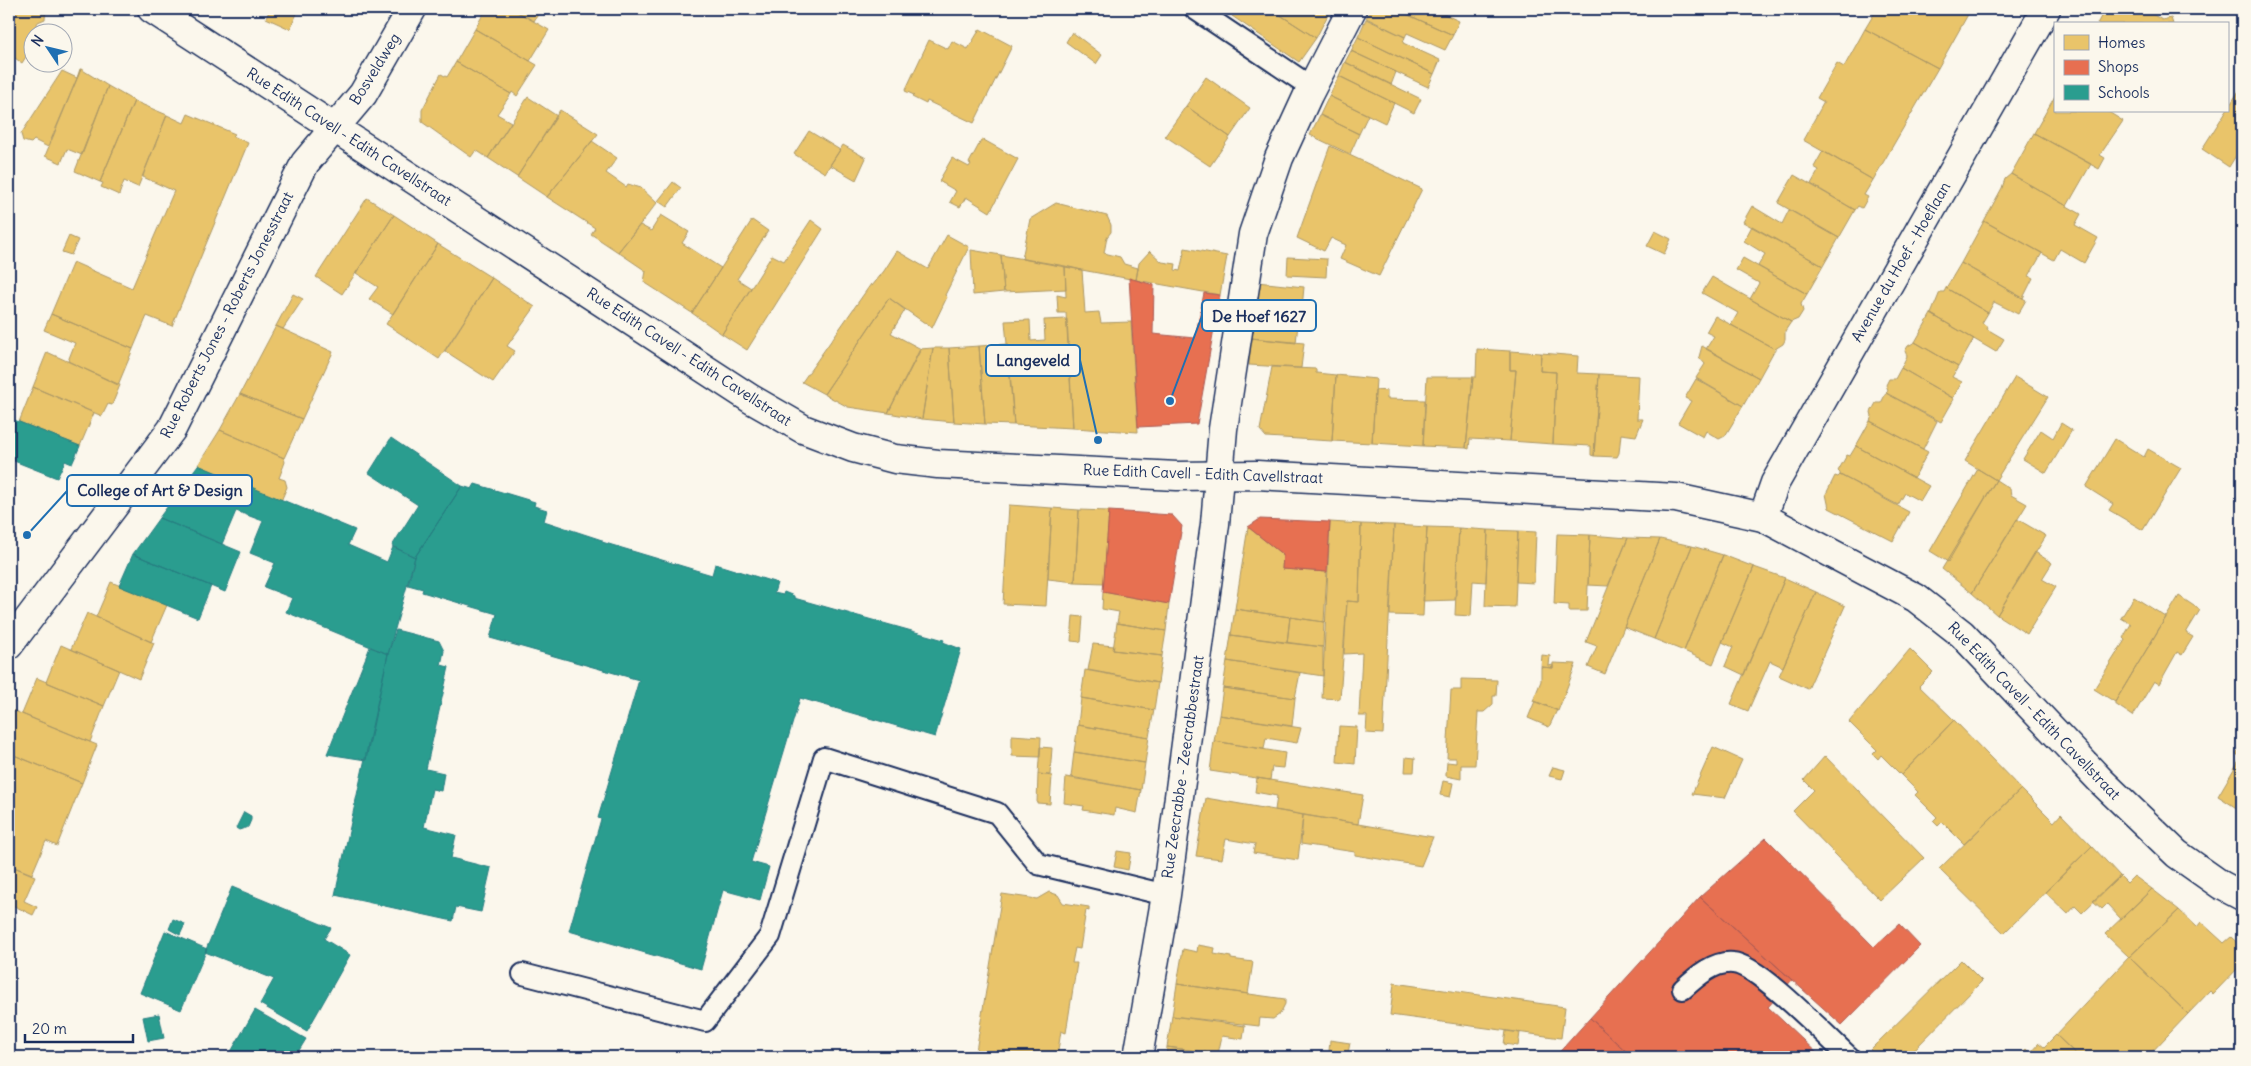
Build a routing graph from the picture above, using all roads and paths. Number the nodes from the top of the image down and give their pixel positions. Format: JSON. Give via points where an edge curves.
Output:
{"nodes":[{"id":1,"x":152,"y":9,"type":"edge"},
{"id":2,"x":412,"y":9,"type":"edge"},
{"id":3,"x":1195,"y":9,"type":"edge"},
{"id":4,"x":1352,"y":9,"type":"edge"},
{"id":5,"x":2046,"y":9,"type":"edge"},
{"id":6,"x":1311,"y":87,"type":"junction"},
{"id":7,"x":335,"y":127,"type":"junction"},
{"id":8,"x":1220,"y":475,"type":"junction"},
{"id":9,"x":1762,"y":517,"type":"junction"},
{"id":10,"x":9,"y":645,"type":"edge"},
{"id":11,"x":1166,"y":895,"type":"junction"},
{"id":12,"x":2242,"y":896,"type":"edge"},
{"id":13,"x":523,"y":974,"type":"dead end"},
{"id":14,"x":1683,"y":989,"type":"dead end"},
{"id":15,"x":1138,"y":1057,"type":"edge"},
{"id":16,"x":1849,"y":1057,"type":"edge"}],
"edges":[{"from":1,"to":7,"type":"street","name":"Rue Edith Cavell - Edith Cavellstraat"},
{"from":2,"to":7,"type":"street","name":"Bosveldweg","via":[[362,94]]},
{"from":3,"to":6,"type":"lane"},
{"from":4,"to":6,"type":"street","name":"Rue Zeecrabbe - Zeecrabbestraat"},
{"from":5,"to":9,"type":"street","name":"Avenue du Hoef - Hoeflaan","via":[[1775,483]]},
{"from":6,"to":8,"type":"street","name":"Rue Zeecrabbe - Zeecrabbestraat","via":[[1279,158],[1253,234]]},
{"from":7,"to":8,"type":"street","name":"Rue Edith Cavell - Edith Cavellstraat","via":[[751,399],[803,429],[853,448],[938,464],[1178,476]]},
{"from":7,"to":10,"type":"street","name":"Rue Roberts Jones - Roberts Jonesstraat","via":[[301,172],[172,429]]},
{"from":8,"to":9,"type":"street","name":"Rue Edith Cavell - Edith Cavellstraat","via":[[1676,498]]},
{"from":8,"to":11,"type":"street","name":"Rue Zeecrabbe - Zeecrabbestraat"},
{"from":9,"to":12,"type":"street","name":"Rue Edith Cavell - Edith Cavellstraat","via":[[1916,598],[1962,634],[2101,781],[2177,854]]},
{"from":11,"to":13,"type":"lane","via":[[1038,864],[997,813],[824,758],[770,936],[706,1020]]},
{"from":11,"to":15,"type":"street","name":"Rue Zeecrabbe - Zeecrabbestraat"},
{"from":14,"to":16,"type":"lane","via":[[1718,965],[1734,963],[1750,969]]}]}
